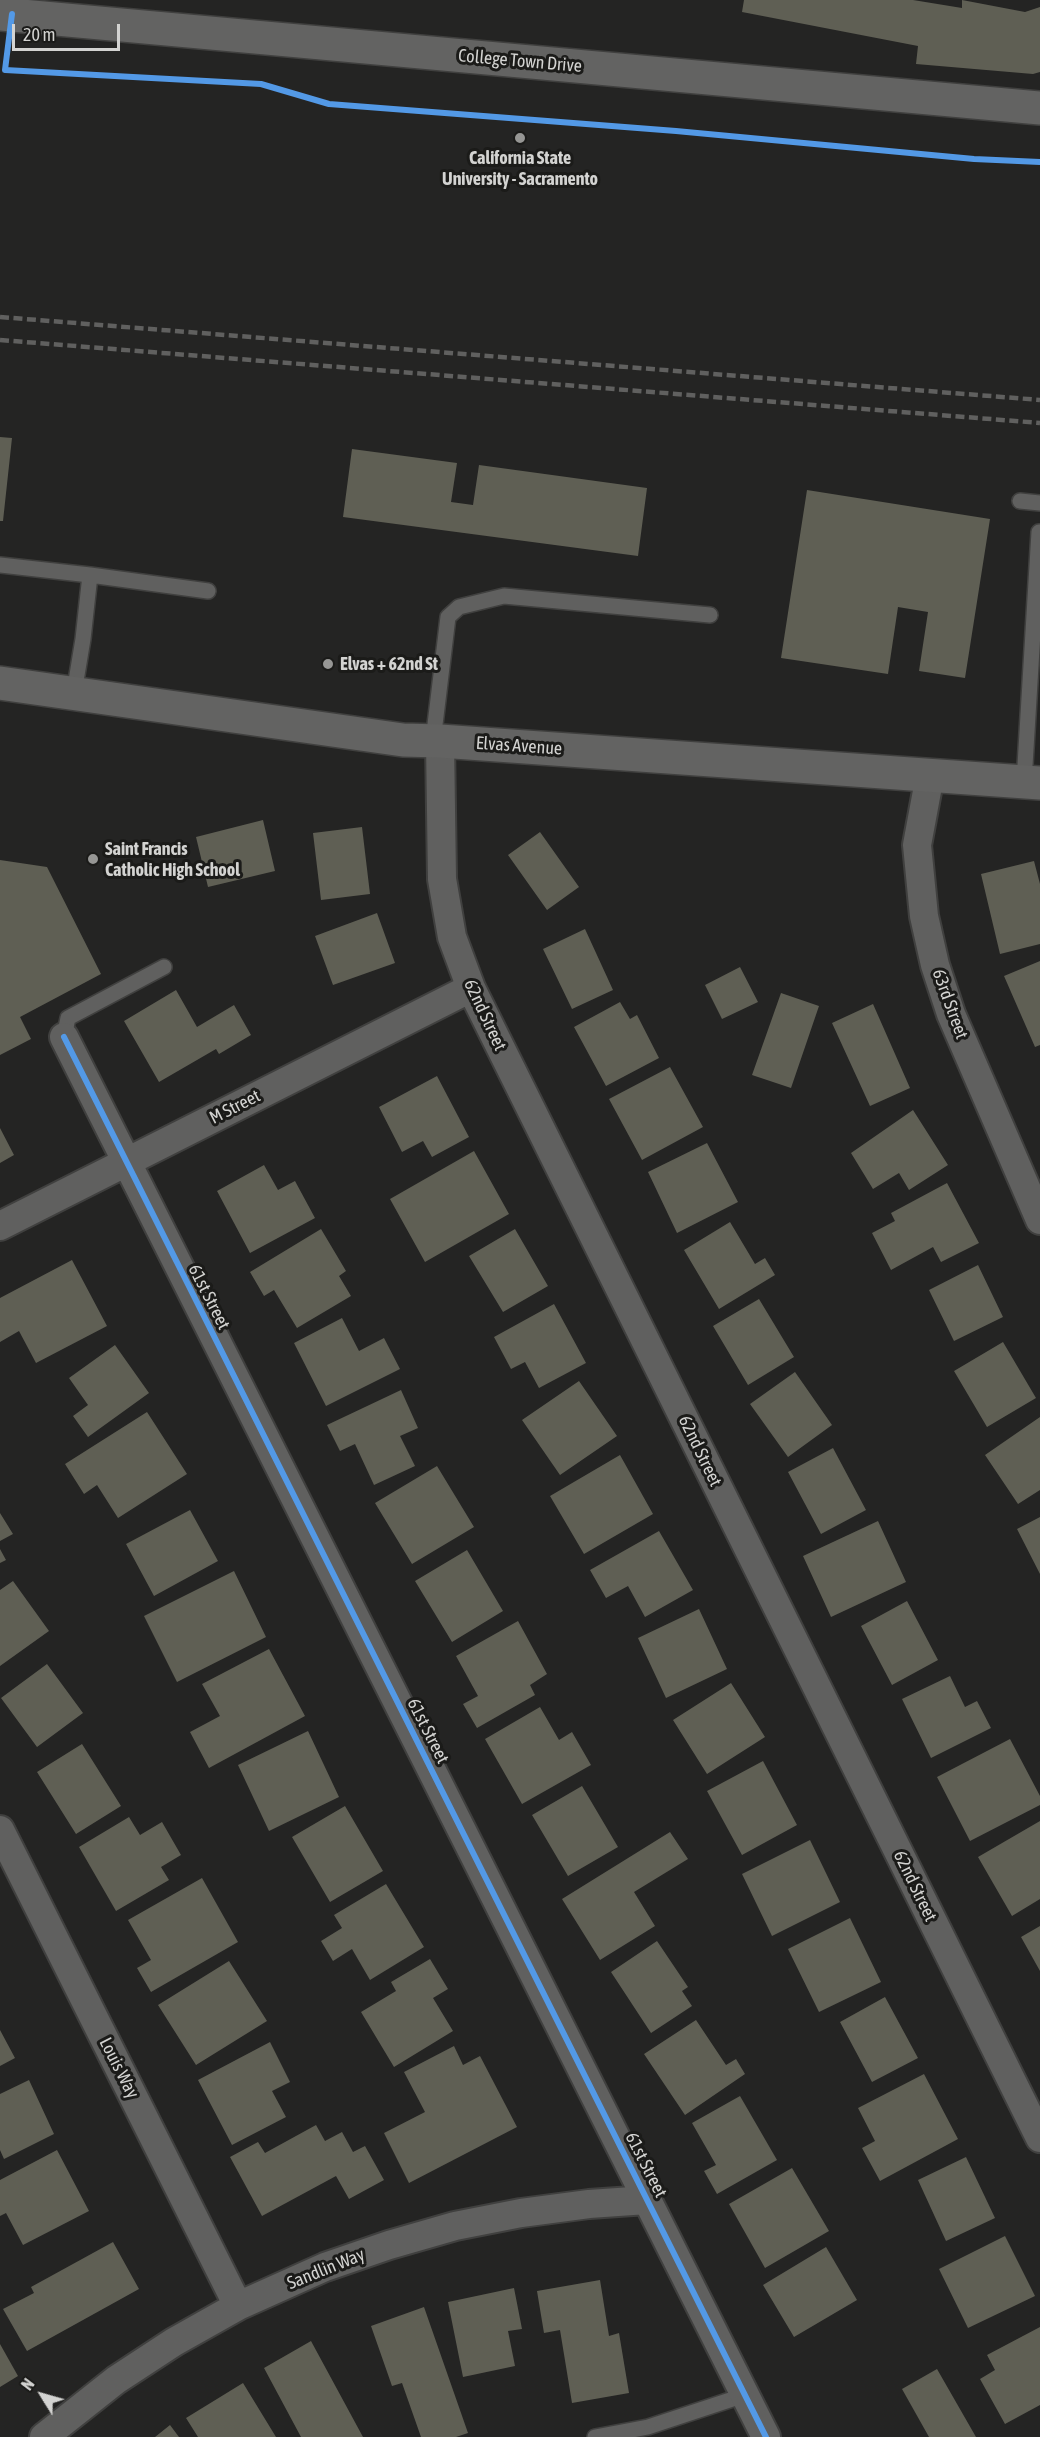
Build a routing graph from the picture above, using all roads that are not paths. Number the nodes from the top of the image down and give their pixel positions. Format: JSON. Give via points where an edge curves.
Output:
{"nodes":[{"id":1,"x":9,"y":9,"type":"edge"},
{"id":2,"x":1040,"y":108,"type":"edge"},
{"id":3,"x":1020,"y":501,"type":"dead end"},
{"id":4,"x":1040,"y":503,"type":"edge"},
{"id":5,"x":1039,"y":532,"type":"edge"},
{"id":6,"x":0,"y":565,"type":"edge"},
{"id":7,"x":90,"y":575,"type":"junction"},
{"id":8,"x":208,"y":591,"type":"dead end"},
{"id":9,"x":710,"y":615,"type":"dead end"},
{"id":10,"x":0,"y":683,"type":"edge"},
{"id":11,"x":74,"y":693,"type":"junction"},
{"id":12,"x":1034,"y":696,"type":"edge"},
{"id":13,"x":436,"y":741,"type":"junction"},
{"id":14,"x":930,"y":775,"type":"junction"},
{"id":15,"x":1032,"y":782,"type":"edge"},
{"id":16,"x":164,"y":967,"type":"dead end"},
{"id":17,"x":471,"y":988,"type":"junction"},
{"id":18,"x":64,"y":1037,"type":"joint"},
{"id":19,"x":125,"y":1163,"type":"junction"},
{"id":20,"x":1040,"y":1220,"type":"edge"},
{"id":21,"x":0,"y":1226,"type":"edge"},
{"id":22,"x":0,"y":1830,"type":"edge"},
{"id":23,"x":1040,"y":2139,"type":"edge"},
{"id":24,"x":647,"y":2200,"type":"junction"},
{"id":25,"x":238,"y":2306,"type":"junction"},
{"id":26,"x":745,"y":2395,"type":"junction"},
{"id":27,"x":662,"y":2423,"type":"junction"},
{"id":28,"x":44,"y":2437,"type":"edge"},
{"id":29,"x":595,"y":2437,"type":"edge"},
{"id":30,"x":669,"y":2437,"type":"edge"},
{"id":31,"x":766,"y":2437,"type":"edge"}],
"edges":[{"from":1,"to":2,"type":"main road","name":"College Town Drive"},
{"from":3,"to":4,"type":"lane"},
{"from":5,"to":12,"type":"lane"},
{"from":6,"to":7,"type":"lane"},
{"from":7,"to":8,"type":"lane"},
{"from":7,"to":11,"type":"lane"},
{"from":9,"to":13,"type":"lane","via":[[504,596],[459,607],[448,617]]},
{"from":10,"to":11,"type":"main road","name":"Elvas Avenue"},
{"from":11,"to":13,"type":"main road","name":"Elvas Avenue","via":[[403,740]]},
{"from":12,"to":15,"type":"lane"},
{"from":13,"to":14,"type":"main road","name":"Elvas Avenue"},
{"from":13,"to":17,"type":"street","name":"62nd Street","via":[[442,879],[452,937]]},
{"from":14,"to":15,"type":"main road","name":"Elvas Avenue"},
{"from":14,"to":20,"type":"street","name":"63rd Street","via":[[917,845],[924,916],[935,965],[951,1014]]},
{"from":16,"to":18,"type":"lane","via":[[68,1018]]},
{"from":17,"to":19,"type":"street","name":"M Street"},
{"from":17,"to":23,"type":"street","name":"62nd Street"},
{"from":18,"to":19,"type":"street","name":"61st Street"},
{"from":19,"to":21,"type":"street","name":"M Street"},
{"from":19,"to":24,"type":"street","name":"61st Street"},
{"from":22,"to":25,"type":"street","name":"Louis Way"},
{"from":24,"to":25,"type":"street","name":"Sandlin Way","via":[[521,2213],[455,2226],[325,2267]]},
{"from":24,"to":26,"type":"street","name":"61st Street"},
{"from":25,"to":28,"type":"street","name":"Sandlin Way","via":[[116,2380]]},
{"from":26,"to":27,"type":"lane"},
{"from":26,"to":31,"type":"street","name":"61st Street"},
{"from":27,"to":29,"type":"lane"},
{"from":27,"to":30,"type":"lane"}]}
